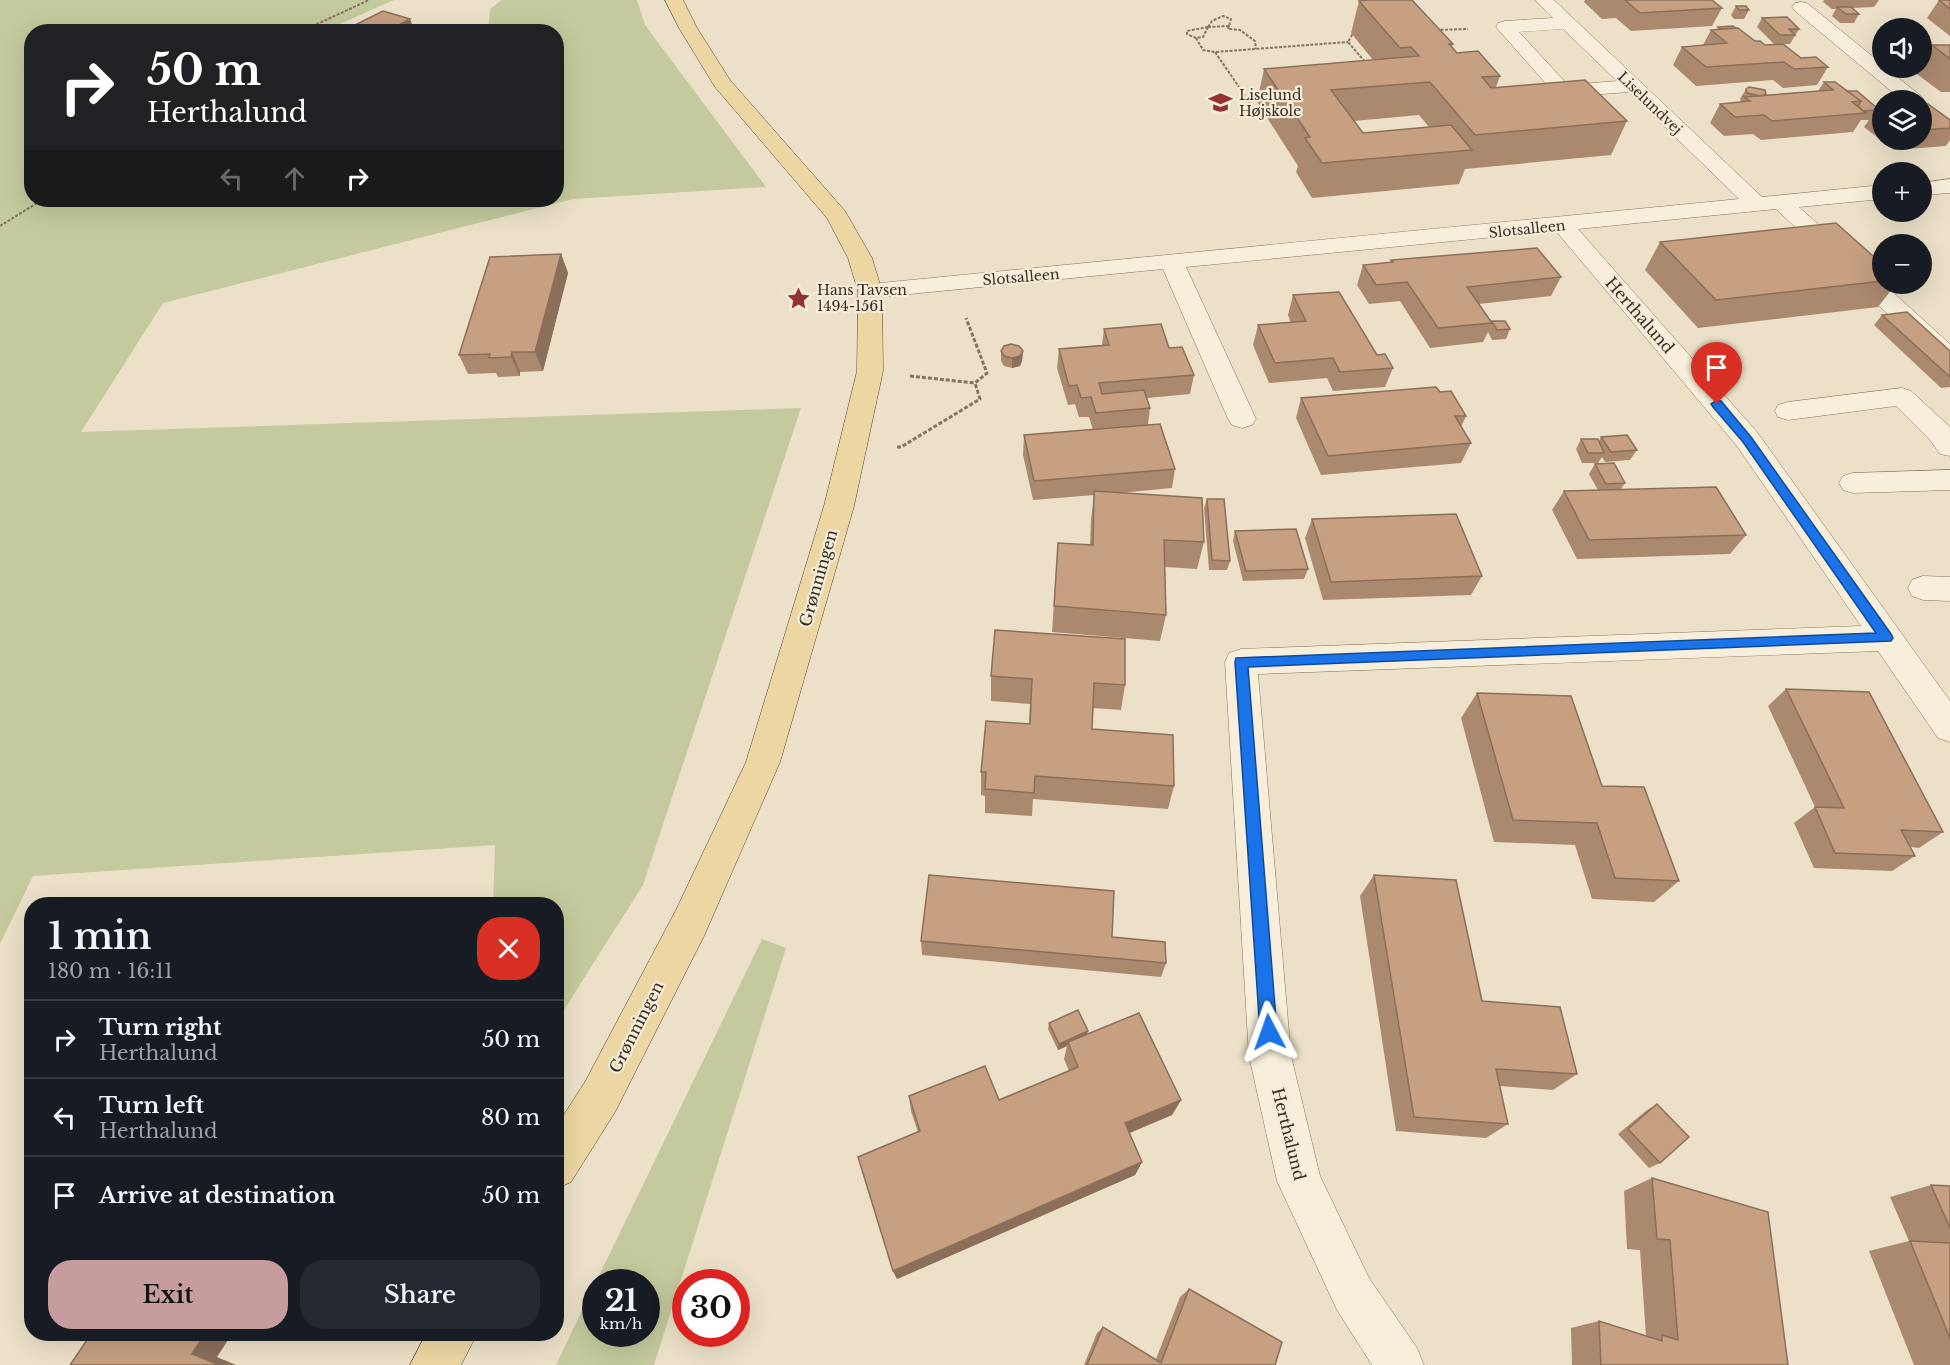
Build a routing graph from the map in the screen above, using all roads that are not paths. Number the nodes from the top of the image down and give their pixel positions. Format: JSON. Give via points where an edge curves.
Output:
{"nodes":[{"id":1,"x":674,"y":0,"type":"edge"},
{"id":2,"x":1544,"y":0,"type":"edge"},
{"id":3,"x":1801,"y":7,"type":"dead end"},
{"id":4,"x":1568,"y":23,"type":"junction"},
{"id":5,"x":1633,"y":86,"type":"junction"},
{"id":6,"x":1901,"y":90,"type":"edge"},
{"id":7,"x":1950,"y":186,"type":"edge"},
{"id":8,"x":1932,"y":188,"type":"edge"},
{"id":9,"x":1872,"y":193,"type":"edge"},
{"id":10,"x":1769,"y":204,"type":"junction"},
{"id":11,"x":1563,"y":225,"type":"junction"},
{"id":12,"x":1172,"y":262,"type":"junction"},
{"id":13,"x":870,"y":291,"type":"junction"},
{"id":14,"x":1950,"y":358,"type":"edge"},
{"id":15,"x":1788,"y":411,"type":"dead end"},
{"id":16,"x":1242,"y":419,"type":"dead end"},
{"id":17,"x":1946,"y":437,"type":"edge"},
{"id":18,"x":1950,"y":480,"type":"edge"},
{"id":19,"x":1853,"y":483,"type":"dead end"},
{"id":20,"x":1887,"y":638,"type":"junction"},
{"id":21,"x":1950,"y":728,"type":"edge"},
{"id":22,"x":564,"y":1154,"type":"edge"},
{"id":23,"x":449,"y":1341,"type":"edge"},
{"id":24,"x":434,"y":1365,"type":"edge"},
{"id":25,"x":1400,"y":1365,"type":"edge"}],
"edges":[{"from":1,"to":13,"type":"main road","name":"Grønningen","via":[[722,83],[837,216],[860,258]]},
{"from":2,"to":4,"type":"street","name":"Liselundvej"},
{"from":3,"to":6,"type":"street"},
{"from":4,"to":5,"type":"street","name":"Liselundvej"},
{"from":4,"to":5,"type":"street","via":[[1505,27],[1563,91]]},
{"from":5,"to":10,"type":"street","name":"Liselundvej"},
{"from":7,"to":8,"type":"street"},
{"from":9,"to":10,"type":"street","name":"Slotsalleen"},
{"from":10,"to":11,"type":"street","name":"Slotsalleen"},
{"from":10,"to":14,"type":"street","name":"Liselundvej"},
{"from":11,"to":12,"type":"street","name":"Slotsalleen"},
{"from":11,"to":20,"type":"street","name":"Herthalund","via":[[1747,439]]},
{"from":12,"to":13,"type":"street","name":"Slotsalleen"},
{"from":12,"to":16,"type":"street"},
{"from":13,"to":22,"type":"main road","name":"Grønningen","via":[[870,371],[839,506],[763,762],[690,923],[600,1097]]},
{"from":15,"to":17,"type":"street","via":[[1902,398]]},
{"from":18,"to":19,"type":"street"},
{"from":20,"to":21,"type":"street","name":"Herthalund"},
{"from":20,"to":25,"type":"street","name":"Herthalund","via":[[1241,662],[1270,1056],[1299,1181],[1353,1294]]},
{"from":23,"to":24,"type":"main road"}]}
